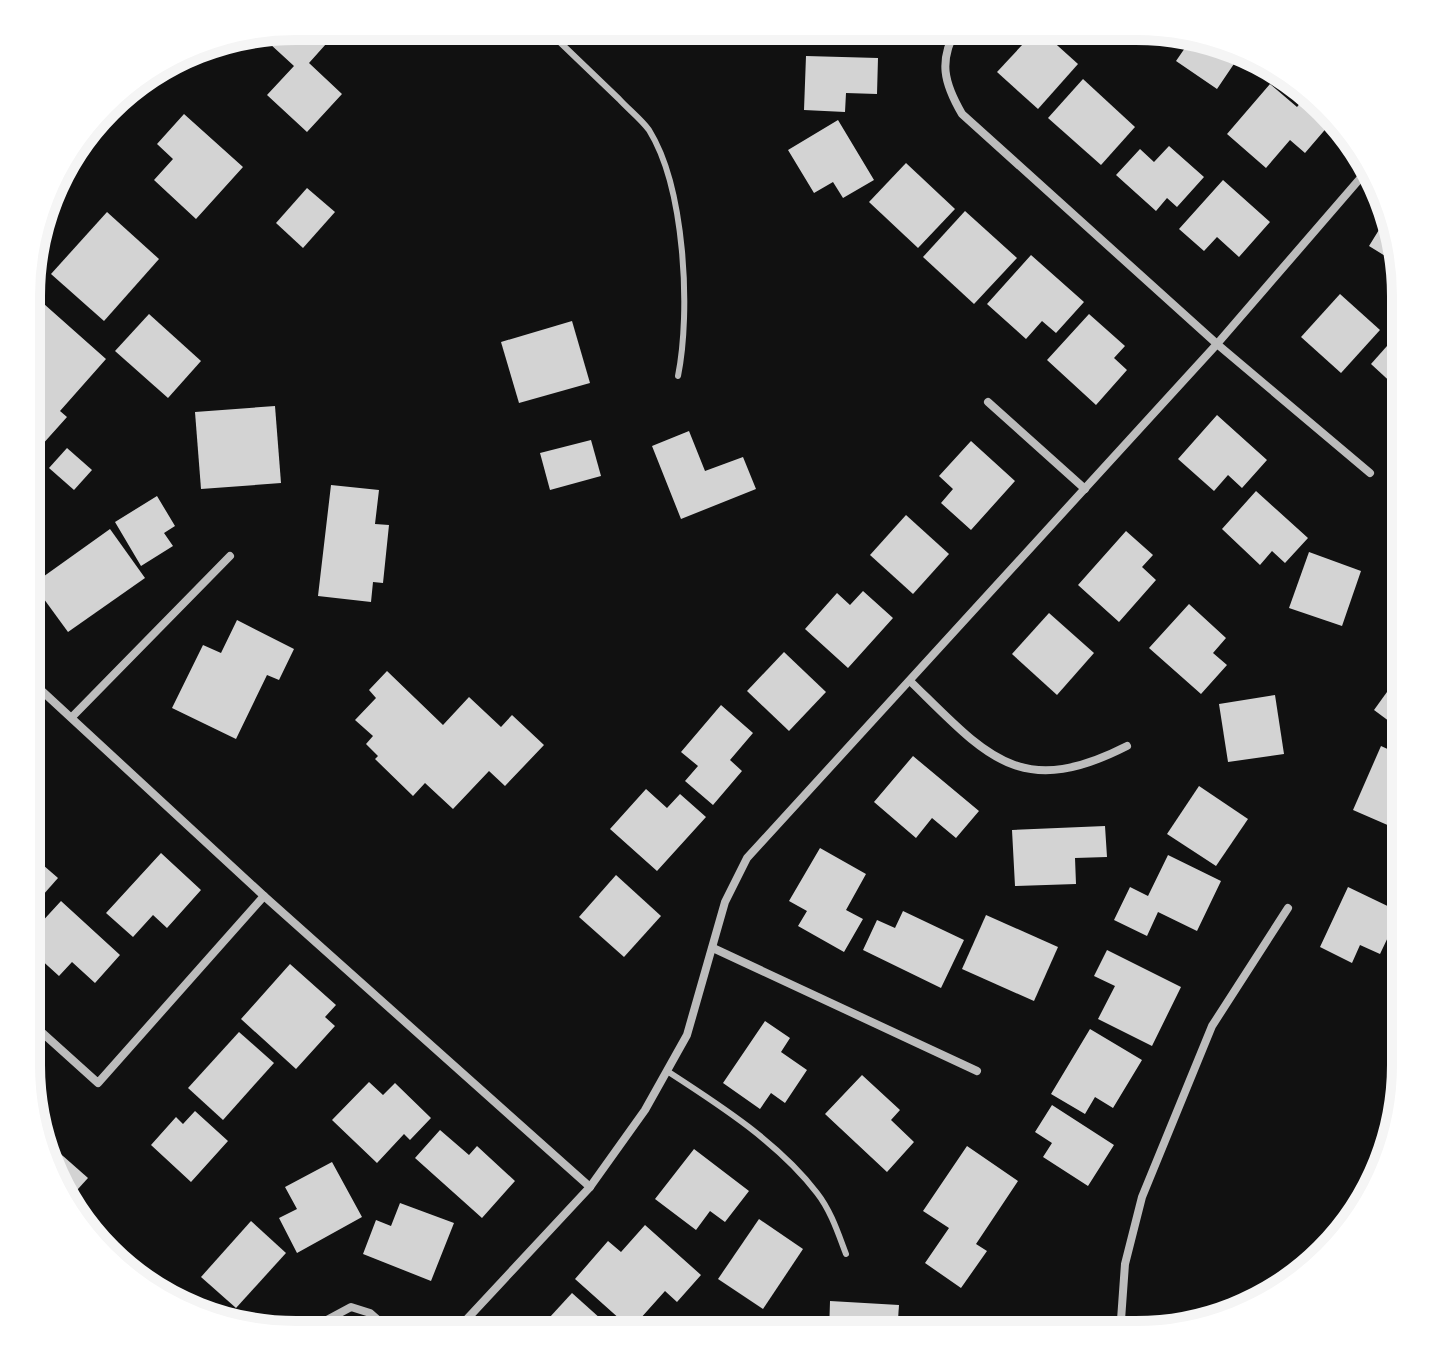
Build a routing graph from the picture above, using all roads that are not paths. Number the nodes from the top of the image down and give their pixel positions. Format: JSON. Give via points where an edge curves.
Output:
{"nodes":[{"id":1,"x":558,"y":40,"type":"edge"},
{"id":2,"x":953,"y":41,"type":"edge"},
{"id":3,"x":1362,"y":176,"type":"edge"},
{"id":4,"x":1217,"y":344,"type":"junction"},
{"id":5,"x":678,"y":376,"type":"dead end"},
{"id":6,"x":988,"y":402,"type":"dead end"},
{"id":7,"x":1370,"y":473,"type":"dead end"},
{"id":8,"x":1085,"y":489,"type":"junction"},
{"id":9,"x":230,"y":556,"type":"dead end"},
{"id":10,"x":910,"y":681,"type":"junction"},
{"id":11,"x":41,"y":689,"type":"edge"},
{"id":12,"x":72,"y":717,"type":"junction"},
{"id":13,"x":1127,"y":746,"type":"dead end"},
{"id":14,"x":264,"y":896,"type":"junction"},
{"id":15,"x":1288,"y":908,"type":"dead end"},
{"id":16,"x":713,"y":948,"type":"junction"},
{"id":17,"x":41,"y":1032,"type":"edge"},
{"id":18,"x":667,"y":1071,"type":"junction"},
{"id":19,"x":977,"y":1071,"type":"dead end"},
{"id":20,"x":590,"y":1187,"type":"junction"},
{"id":21,"x":846,"y":1254,"type":"dead end"},
{"id":22,"x":327,"y":1320,"type":"edge"},
{"id":23,"x":378,"y":1320,"type":"edge"},
{"id":24,"x":466,"y":1320,"type":"edge"},
{"id":25,"x":1121,"y":1320,"type":"edge"}],
"edges":[{"from":1,"to":5,"type":"lane","via":[[648,129],[661,158],[683,265],[686,339]]},
{"from":2,"to":4,"type":"street","via":[[945,64],[946,85],[962,114]]},
{"from":3,"to":4,"type":"street"},
{"from":4,"to":7,"type":"street"},
{"from":4,"to":8,"type":"street"},
{"from":6,"to":8,"type":"street"},
{"from":8,"to":10,"type":"street"},
{"from":9,"to":12,"type":"street"},
{"from":10,"to":13,"type":"street","via":[[978,747],[1015,767],[1047,772],[1090,765]]},
{"from":10,"to":16,"type":"street","via":[[747,858],[725,902]]},
{"from":11,"to":12,"type":"street"},
{"from":12,"to":14,"type":"street"},
{"from":14,"to":17,"type":"street","via":[[98,1083]]},
{"from":14,"to":20,"type":"street"},
{"from":15,"to":25,"type":"street","via":[[1212,1026],[1142,1197],[1125,1264]]},
{"from":16,"to":18,"type":"street","via":[[687,1035]]},
{"from":16,"to":19,"type":"street"},
{"from":18,"to":20,"type":"street"},
{"from":18,"to":21,"type":"lane","via":[[788,1163],[816,1192]]},
{"from":20,"to":24,"type":"street"},
{"from":22,"to":23,"type":"street","via":[[351,1307]]}]}
